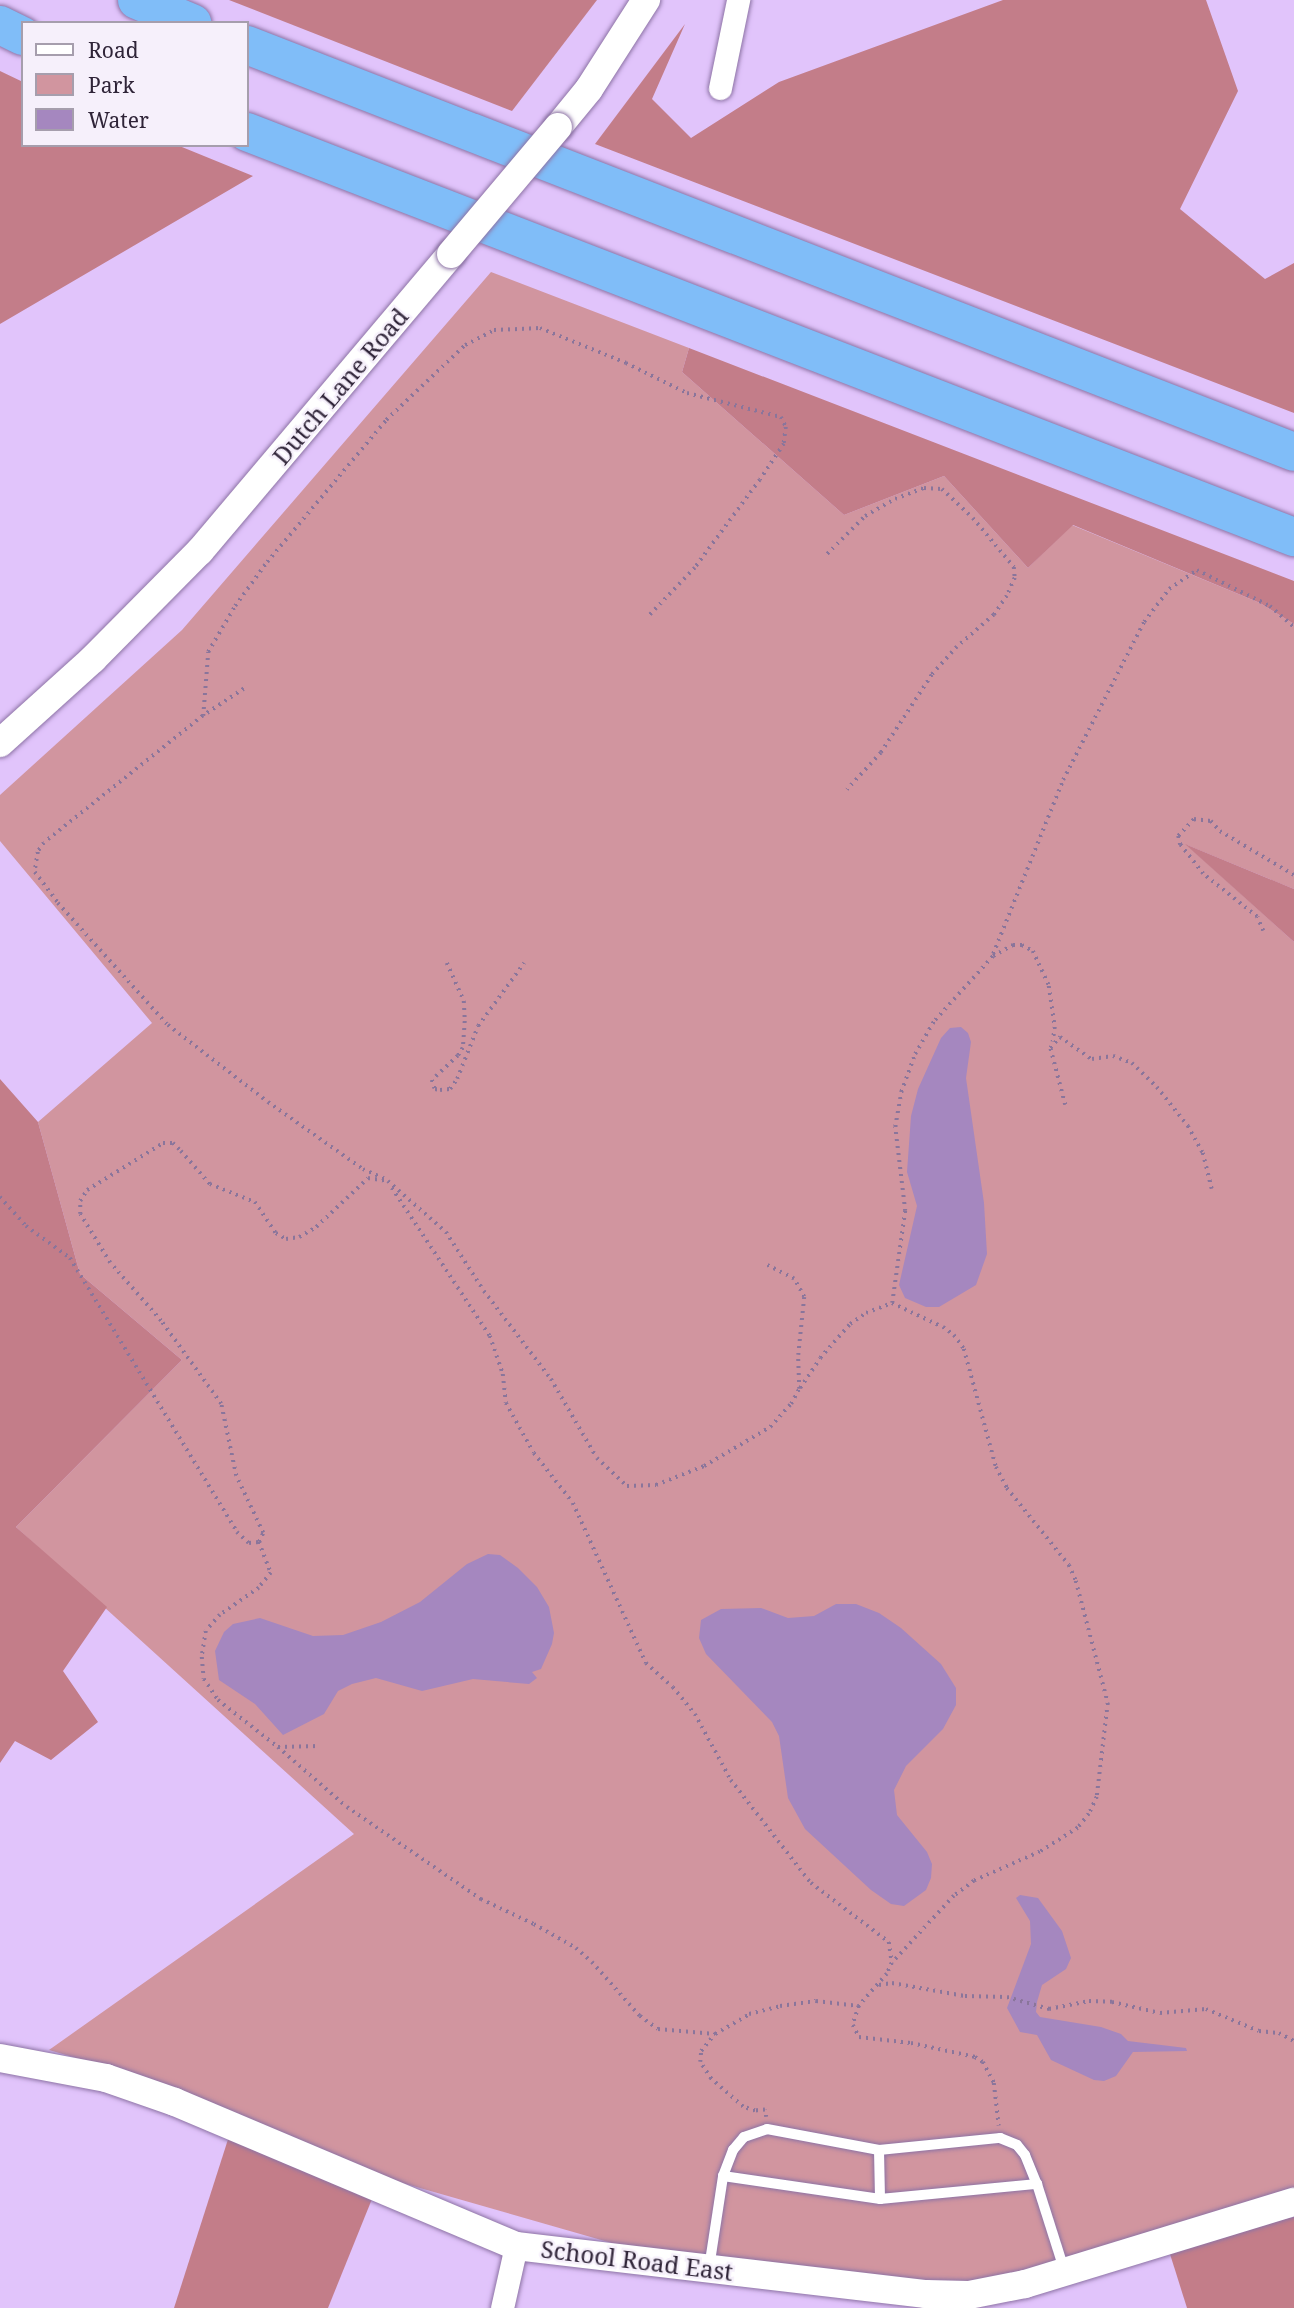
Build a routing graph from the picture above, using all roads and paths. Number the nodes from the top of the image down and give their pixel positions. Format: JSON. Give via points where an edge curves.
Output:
{"nodes":[{"id":1,"x":137,"y":0,"type":"edge"},
{"id":2,"x":646,"y":0,"type":"edge"},
{"id":3,"x":738,"y":0,"type":"edge"},
{"id":4,"x":187,"y":21,"type":"edge"},
{"id":5,"x":0,"y":24,"type":"edge"},
{"id":6,"x":21,"y":35,"type":"edge"},
{"id":7,"x":248,"y":45,"type":"edge"},
{"id":8,"x":720,"y":88,"type":"dead end"},
{"id":9,"x":248,"y":132,"type":"edge"},
{"id":10,"x":1294,"y":452,"type":"edge"},
{"id":11,"x":1294,"y":537,"type":"edge"},
{"id":12,"x":827,"y":555,"type":"dead end"},
{"id":13,"x":647,"y":618,"type":"dead end"},
{"id":14,"x":1294,"y":627,"type":"edge"},
{"id":15,"x":244,"y":689,"type":"dead end"},
{"id":16,"x":203,"y":716,"type":"junction"},
{"id":17,"x":0,"y":743,"type":"edge"},
{"id":18,"x":847,"y":790,"type":"dead end"},
{"id":19,"x":1294,"y":875,"type":"edge"},
{"id":20,"x":1263,"y":932,"type":"dead end"},
{"id":21,"x":993,"y":956,"type":"junction"},
{"id":22,"x":447,"y":963,"type":"dead end"},
{"id":23,"x":524,"y":963,"type":"dead end"},
{"id":24,"x":1054,"y":1042,"type":"junction"},
{"id":25,"x":1065,"y":1105,"type":"dead end"},
{"id":26,"x":388,"y":1181,"type":"junction"},
{"id":27,"x":1212,"y":1189,"type":"dead end"},
{"id":28,"x":0,"y":1197,"type":"edge"},
{"id":29,"x":768,"y":1265,"type":"dead end"},
{"id":30,"x":892,"y":1303,"type":"junction"},
{"id":31,"x":799,"y":1389,"type":"junction"},
{"id":32,"x":259,"y":1542,"type":"junction"},
{"id":33,"x":319,"y":1746,"type":"dead end"},
{"id":34,"x":278,"y":1747,"type":"junction"},
{"id":35,"x":892,"y":1963,"type":"junction"},
{"id":36,"x":878,"y":1985,"type":"junction"},
{"id":37,"x":859,"y":2006,"type":"junction"},
{"id":38,"x":715,"y":2034,"type":"junction"},
{"id":39,"x":1294,"y":2041,"type":"edge"},
{"id":40,"x":0,"y":2058,"type":"edge"},
{"id":41,"x":767,"y":2129,"type":"junction"},
{"id":42,"x":1000,"y":2138,"type":"junction"},
{"id":43,"x":879,"y":2150,"type":"junction"},
{"id":44,"x":723,"y":2176,"type":"junction"},
{"id":45,"x":1037,"y":2184,"type":"junction"},
{"id":46,"x":880,"y":2199,"type":"junction"},
{"id":47,"x":1294,"y":2202,"type":"edge"},
{"id":48,"x":516,"y":2246,"type":"junction"},
{"id":49,"x":709,"y":2268,"type":"junction"},
{"id":50,"x":1065,"y":2272,"type":"junction"},
{"id":51,"x":502,"y":2308,"type":"edge"}],
"edges":[{"from":1,"to":4,"type":"highway"},
{"from":2,"to":17,"type":"street","name":"Dutch Lane Road","bridge":true,"via":[[589,89],[207,543],[100,652]]},
{"from":3,"to":8,"type":"street"},
{"from":5,"to":6,"type":"highway"},
{"from":7,"to":10,"type":"highway"},
{"from":9,"to":11,"type":"highway"},
{"from":12,"to":18,"type":"path","via":[[865,516],[924,488],[942,489],[1014,567],[1015,578],[994,615],[932,675],[881,753]]},
{"from":13,"to":16,"type":"path","via":[[695,568],[784,444],[786,427],[781,417],[687,393],[540,328],[494,330],[465,345],[386,420],[267,562],[208,652]]},
{"from":14,"to":21,"type":"path","via":[[1270,606],[1197,570],[1169,589],[1144,622],[1063,780]]},
{"from":15,"to":16,"type":"path"},
{"from":16,"to":26,"type":"path","via":[[44,843],[35,862],[37,878],[168,1025],[268,1102]]},
{"from":19,"to":20,"type":"path","via":[[1210,821],[1195,819],[1178,836],[1203,874],[1257,917]]},
{"from":21,"to":24,"type":"path","via":[[1013,945],[1033,951],[1049,985]]},
{"from":21,"to":30,"type":"path","via":[[935,1020],[915,1054],[901,1092],[895,1127],[905,1211]]},
{"from":22,"to":23,"type":"path","via":[[464,1001],[465,1021],[463,1048],[432,1080],[440,1090],[450,1089],[457,1079],[478,1026]]},
{"from":24,"to":25,"type":"path","via":[[1051,1056]]},
{"from":24,"to":27,"type":"path","via":[[1065,1038],[1092,1059],[1113,1056],[1132,1063],[1188,1126],[1203,1153]]},
{"from":26,"to":31,"type":"path","via":[[446,1232],[484,1292],[551,1379],[597,1458],[627,1486],[676,1480],[748,1443],[784,1414]]},
{"from":26,"to":32,"type":"path","via":[[368,1178],[316,1227],[286,1239],[276,1233],[255,1202],[210,1184],[173,1143],[163,1143],[93,1186],[80,1201],[85,1223],[110,1263],[161,1321],[221,1404],[236,1476],[263,1534]]},
{"from":26,"to":35,"type":"path","via":[[490,1336],[503,1374],[506,1403],[534,1453],[573,1503],[652,1672],[673,1687],[695,1714],[731,1780],[824,1895],[889,1942]]},
{"from":28,"to":32,"type":"path","via":[[26,1226],[70,1258],[237,1532],[248,1542]]},
{"from":29,"to":31,"type":"path","via":[[794,1279],[804,1297]]},
{"from":30,"to":31,"type":"path","via":[[850,1324]]},
{"from":30,"to":35,"type":"path","via":[[943,1327],[964,1349],[996,1467],[1076,1581],[1108,1703],[1097,1797],[1078,1828],[1040,1852],[974,1881],[954,1896]]},
{"from":32,"to":34,"type":"path","via":[[271,1573],[259,1588],[212,1623],[203,1643],[202,1665],[204,1679],[218,1700]]},
{"from":33,"to":34,"type":"path"},
{"from":34,"to":38,"type":"path","via":[[347,1807],[481,1899],[576,1948],[658,2029]]},
{"from":35,"to":36,"type":"path"},
{"from":36,"to":37,"type":"path"},
{"from":36,"to":39,"type":"path","via":[[996,1997],[1049,2009],[1089,2001],[1160,2013],[1206,2009]]},
{"from":37,"to":38,"type":"path","via":[[816,2001],[780,2006],[749,2014]]},
{"from":37,"to":42,"type":"path","via":[[853,2025],[859,2037],[962,2052],[983,2063],[994,2083]]},
{"from":38,"to":41,"type":"path","via":[[701,2051],[704,2070],[743,2107],[765,2110]]},
{"from":40,"to":48,"type":"street","name":"School Road East","via":[[103,2077],[176,2102]]},
{"from":41,"to":43,"type":"lane"},
{"from":41,"to":44,"type":"lane","via":[[744,2137],[733,2150]]},
{"from":42,"to":43,"type":"lane"},
{"from":42,"to":45,"type":"lane","via":[[1017,2144]]},
{"from":43,"to":46,"type":"lane"},
{"from":44,"to":46,"type":"lane"},
{"from":44,"to":49,"type":"lane"},
{"from":45,"to":46,"type":"lane"},
{"from":45,"to":50,"type":"lane"},
{"from":47,"to":50,"type":"street","name":"School Road East"},
{"from":48,"to":49,"type":"street","name":"School Road East"},
{"from":48,"to":51,"type":"street"},
{"from":49,"to":50,"type":"street","name":"School Road East","via":[[969,2295]]}]}
